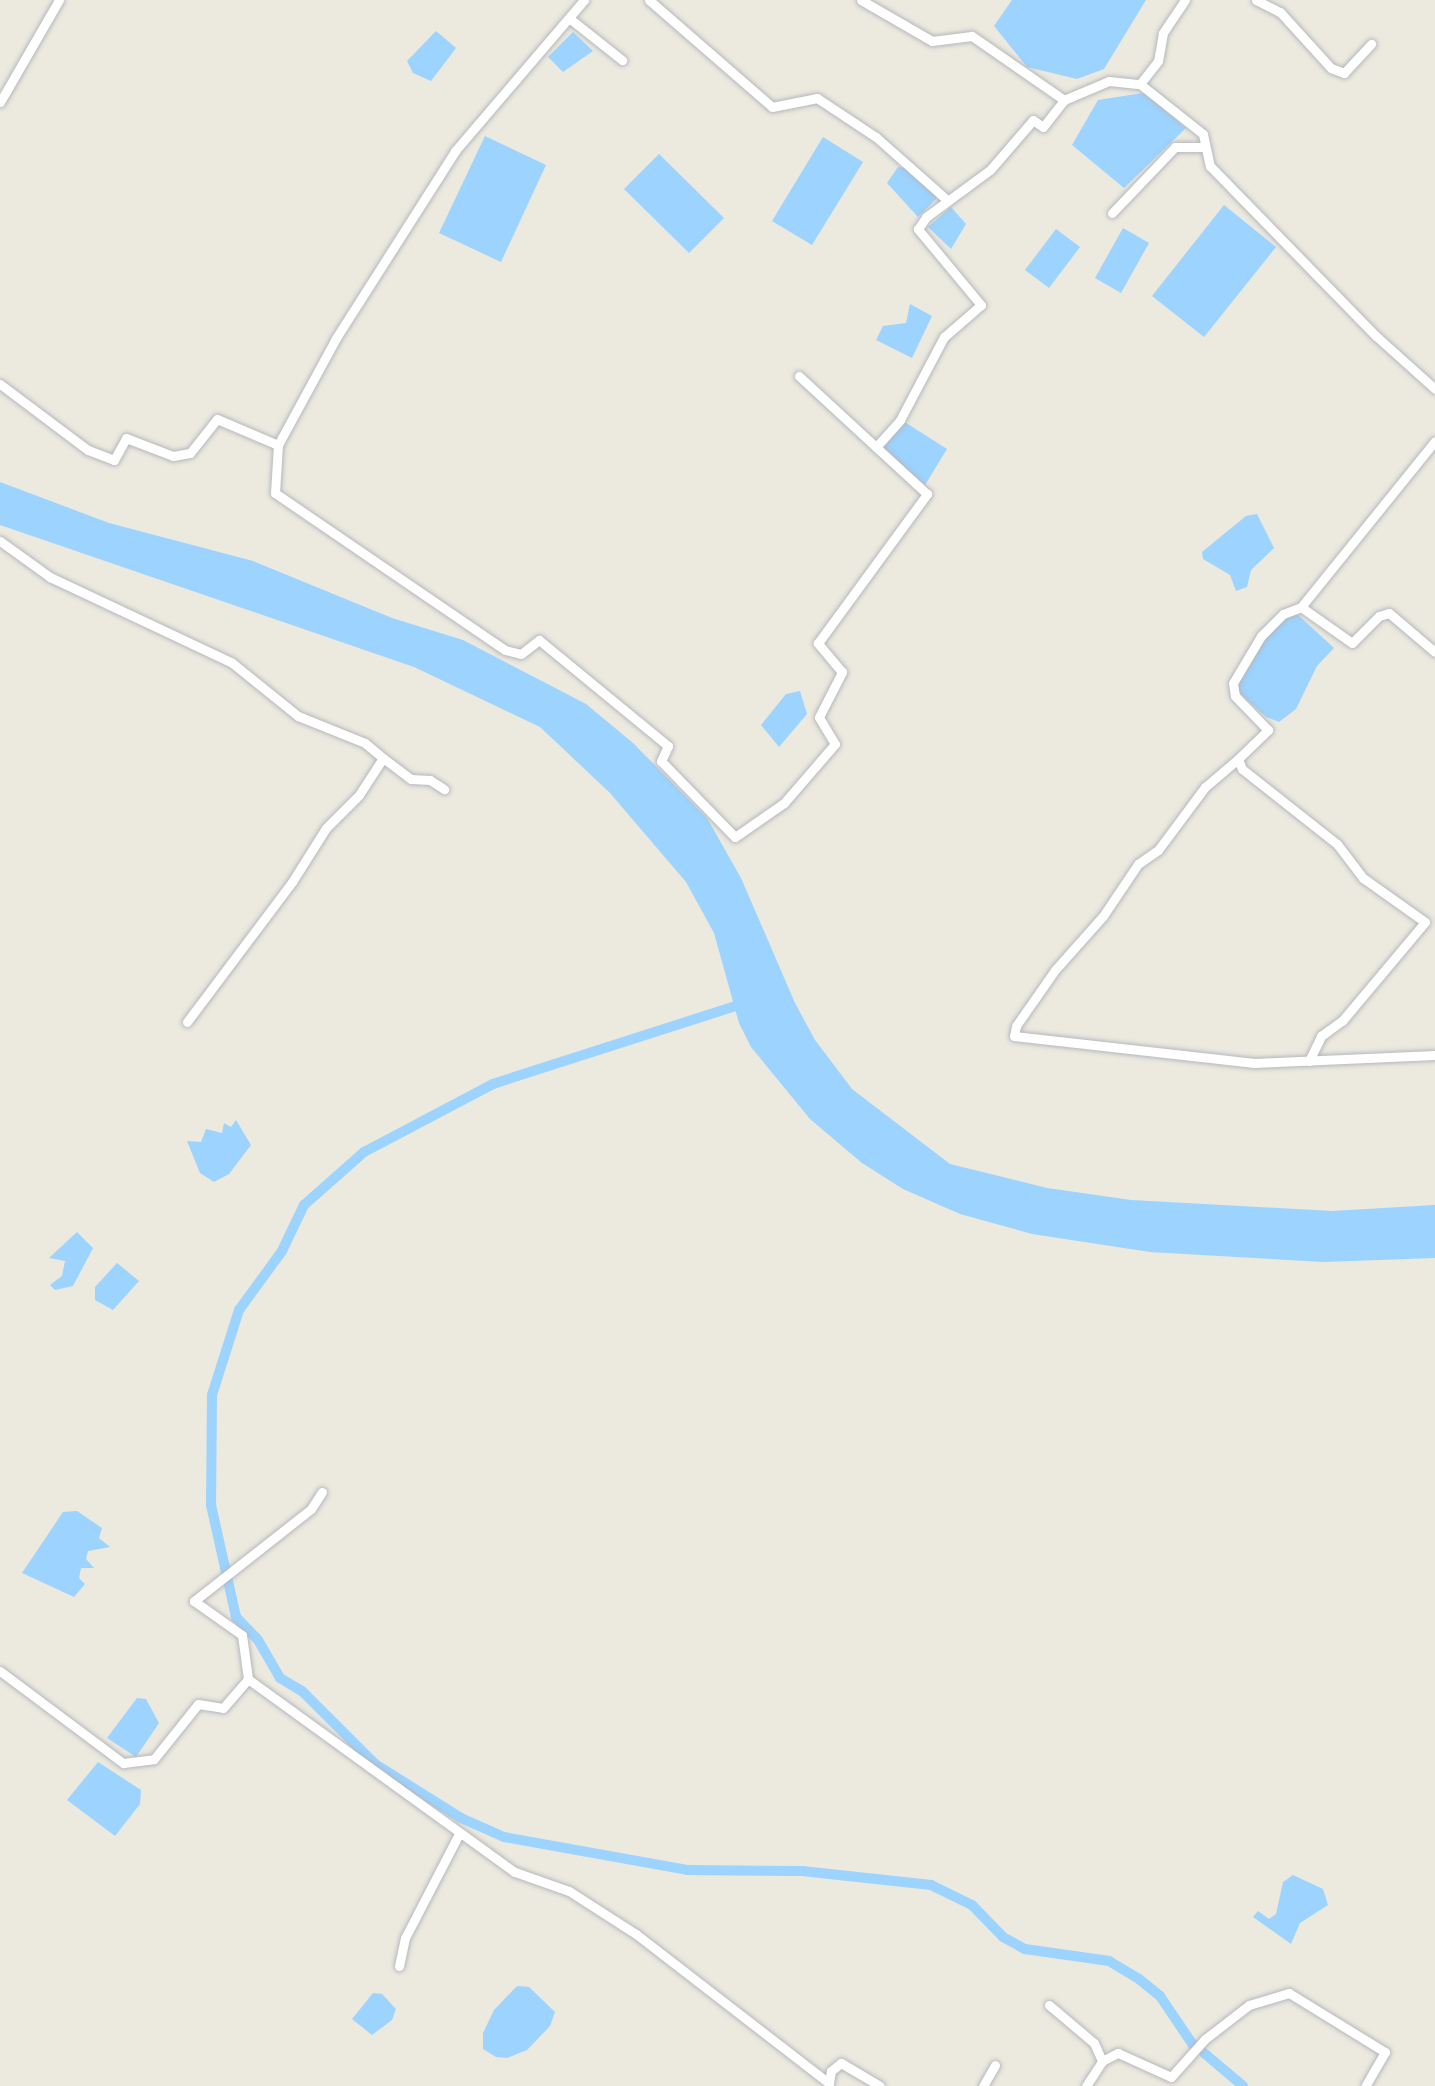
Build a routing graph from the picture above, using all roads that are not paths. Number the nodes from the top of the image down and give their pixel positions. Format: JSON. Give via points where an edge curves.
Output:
{"nodes":[{"id":1,"x":59,"y":0,"type":"edge"},
{"id":2,"x":584,"y":0,"type":"edge"},
{"id":3,"x":649,"y":0,"type":"edge"},
{"id":4,"x":861,"y":0,"type":"edge"},
{"id":5,"x":1185,"y":0,"type":"edge"},
{"id":6,"x":1256,"y":0,"type":"edge"},
{"id":7,"x":569,"y":18,"type":"junction"},
{"id":8,"x":1371,"y":44,"type":"dead end"},
{"id":9,"x":622,"y":60,"type":"dead end"},
{"id":10,"x":1140,"y":84,"type":"junction"},
{"id":11,"x":1064,"y":100,"type":"junction"},
{"id":12,"x":0,"y":103,"type":"edge"},
{"id":13,"x":1205,"y":147,"type":"junction"},
{"id":14,"x":948,"y":201,"type":"junction"},
{"id":15,"x":1112,"y":213,"type":"dead end"},
{"id":16,"x":799,"y":376,"type":"dead end"},
{"id":17,"x":0,"y":384,"type":"edge"},
{"id":18,"x":1435,"y":390,"type":"edge"},
{"id":19,"x":1435,"y":441,"type":"edge"},
{"id":20,"x":278,"y":445,"type":"junction"},
{"id":21,"x":876,"y":447,"type":"junction"},
{"id":22,"x":0,"y":541,"type":"edge"},
{"id":23,"x":1301,"y":607,"type":"junction"},
{"id":24,"x":1435,"y":652,"type":"edge"},
{"id":25,"x":383,"y":758,"type":"junction"},
{"id":26,"x":1238,"y":759,"type":"junction"},
{"id":27,"x":444,"y":789,"type":"dead end"},
{"id":28,"x":187,"y":1022,"type":"dead end"},
{"id":29,"x":1435,"y":1055,"type":"edge"},
{"id":30,"x":1309,"y":1061,"type":"junction"},
{"id":31,"x":322,"y":1492,"type":"dead end"},
{"id":32,"x":0,"y":1671,"type":"edge"},
{"id":33,"x":248,"y":1679,"type":"junction"},
{"id":34,"x":459,"y":1834,"type":"junction"},
{"id":35,"x":399,"y":1966,"type":"dead end"},
{"id":36,"x":1048,"y":2005,"type":"dead end"},
{"id":37,"x":1102,"y":2061,"type":"junction"},
{"id":38,"x":995,"y":2065,"type":"dead end"},
{"id":39,"x":828,"y":2085,"type":"edge"},
{"id":40,"x":880,"y":2086,"type":"edge"},
{"id":41,"x":984,"y":2086,"type":"edge"},
{"id":42,"x":1086,"y":2086,"type":"edge"},
{"id":43,"x":1366,"y":2086,"type":"edge"}],
"edges":[{"from":1,"to":12,"type":"street"},
{"from":2,"to":7,"type":"street"},
{"from":3,"to":14,"type":"street","via":[[772,107],[817,98],[876,137]]},
{"from":4,"to":11,"type":"street","via":[[932,41],[972,36]]},
{"from":5,"to":10,"type":"street","via":[[1163,33],[1158,61]]},
{"from":6,"to":8,"type":"street","via":[[1280,12],[1331,68],[1344,73]]},
{"from":7,"to":9,"type":"street"},
{"from":7,"to":20,"type":"street","via":[[454,151],[336,338]]},
{"from":10,"to":11,"type":"street","via":[[1108,81]]},
{"from":10,"to":13,"type":"street","via":[[1203,134]]},
{"from":11,"to":14,"type":"street","via":[[1043,127],[1033,120],[990,170]]},
{"from":13,"to":15,"type":"street","via":[[1175,147]]},
{"from":13,"to":18,"type":"street","via":[[1210,166]]},
{"from":14,"to":21,"type":"street","via":[[918,229],[981,305],[944,337],[900,420]]},
{"from":16,"to":21,"type":"street"},
{"from":17,"to":20,"type":"street","via":[[88,450],[114,460],[126,438],[173,456],[190,453],[217,419]]},
{"from":19,"to":23,"type":"street"},
{"from":20,"to":21,"type":"street","via":[[275,494],[505,650],[521,654],[539,640],[668,746],[661,761],[735,837],[784,803],[835,744],[819,717],[842,672],[818,643],[927,495]]},
{"from":22,"to":25,"type":"street","via":[[51,577],[231,662],[298,716],[365,743]]},
{"from":23,"to":24,"type":"street","via":[[1352,643],[1379,616],[1390,613]]},
{"from":23,"to":26,"type":"street","via":[[1283,614],[1261,636],[1233,683],[1235,696],[1268,730]]},
{"from":25,"to":27,"type":"street","via":[[411,779],[430,780]]},
{"from":25,"to":28,"type":"street","via":[[359,794],[326,828],[292,882]]},
{"from":26,"to":30,"type":"street","via":[[1242,769],[1337,844],[1363,878],[1425,922],[1342,1021],[1321,1036]]},
{"from":26,"to":30,"type":"street","via":[[1205,787],[1158,850],[1138,864],[1103,916],[1055,970],[1013,1036],[1254,1063]]},
{"from":29,"to":30,"type":"street"},
{"from":31,"to":33,"type":"street","via":[[311,1509],[194,1601],[242,1635]]},
{"from":32,"to":33,"type":"street","via":[[123,1763],[154,1759],[198,1704],[223,1708]]},
{"from":33,"to":34,"type":"street"},
{"from":34,"to":35,"type":"street","via":[[405,1938]]},
{"from":34,"to":39,"type":"street","via":[[515,1872],[569,1891],[636,1934]]},
{"from":36,"to":37,"type":"street","via":[[1094,2043]]},
{"from":37,"to":42,"type":"street"},
{"from":37,"to":43,"type":"street","via":[[1118,2053],[1171,2077],[1205,2039],[1249,2005],[1289,1993],[1385,2052]]},
{"from":38,"to":41,"type":"street"},
{"from":39,"to":40,"type":"street","via":[[831,2071],[841,2063]]}]}
